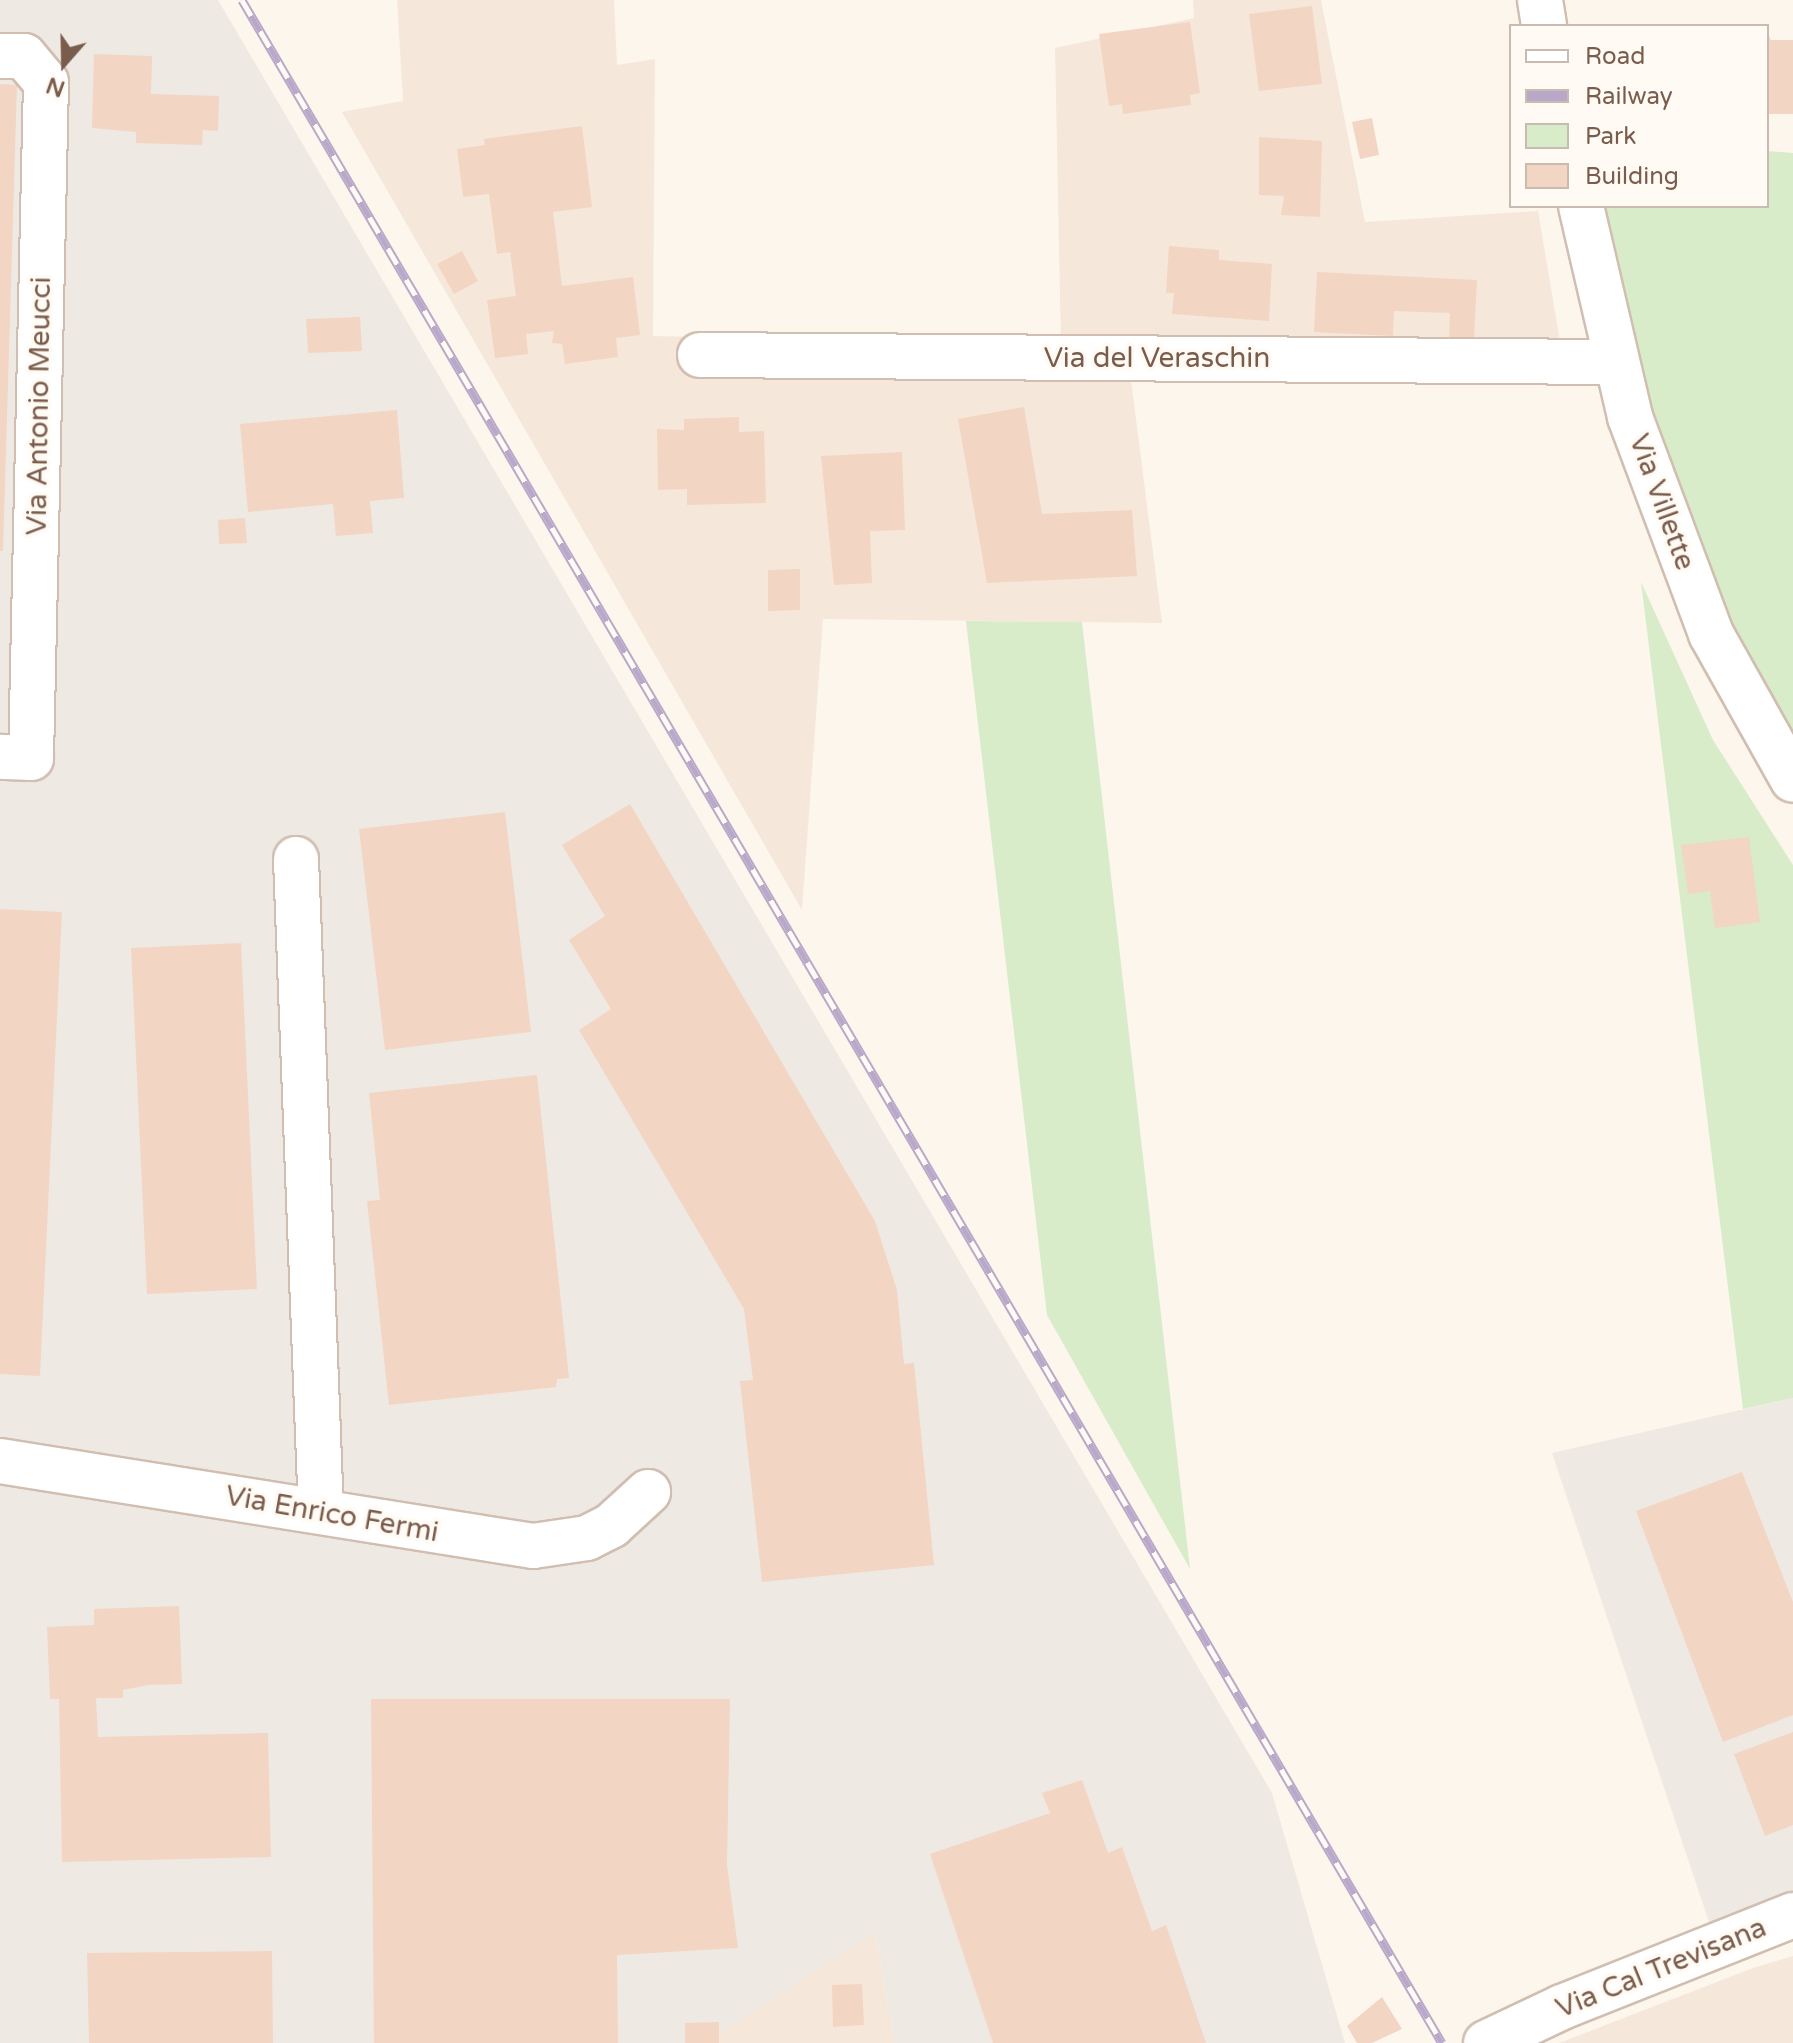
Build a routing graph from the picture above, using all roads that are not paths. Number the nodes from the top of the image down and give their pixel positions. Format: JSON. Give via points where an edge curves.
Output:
{"nodes":[{"id":1,"x":1540,"y":0,"type":"edge"},
{"id":2,"x":1544,"y":24,"type":"edge"},
{"id":3,"x":0,"y":56,"type":"edge"},
{"id":4,"x":1581,"y":208,"type":"edge"},
{"id":5,"x":700,"y":355,"type":"dead end"},
{"id":6,"x":1614,"y":362,"type":"junction"},
{"id":7,"x":0,"y":757,"type":"edge"},
{"id":8,"x":1793,"y":780,"type":"edge"},
{"id":9,"x":296,"y":859,"type":"dead end"},
{"id":10,"x":0,"y":1461,"type":"edge"},
{"id":11,"x":648,"y":1492,"type":"dead end"},
{"id":12,"x":321,"y":1512,"type":"junction"},
{"id":13,"x":1793,"y":1915,"type":"edge"},
{"id":14,"x":1486,"y":2043,"type":"edge"}],
"edges":[{"from":1,"to":2,"type":"street"},
{"from":3,"to":7,"type":"street","name":"Via Antonio Meucci","via":[[24,56],[46,82],[31,758]]},
{"from":4,"to":6,"type":"street","name":"Via Villette"},
{"from":5,"to":6,"type":"street","name":"Via del Veraschin"},
{"from":6,"to":8,"type":"street","name":"Via Villette","via":[[1711,634]]},
{"from":9,"to":12,"type":"street"},
{"from":10,"to":12,"type":"street","name":"Via Enrico Fermi"},
{"from":11,"to":12,"type":"street","name":"Via Enrico Fermi","via":[[612,1525],[558,1545],[502,1543]]},
{"from":13,"to":14,"type":"street","name":"Via Cal Trevisana"}]}
